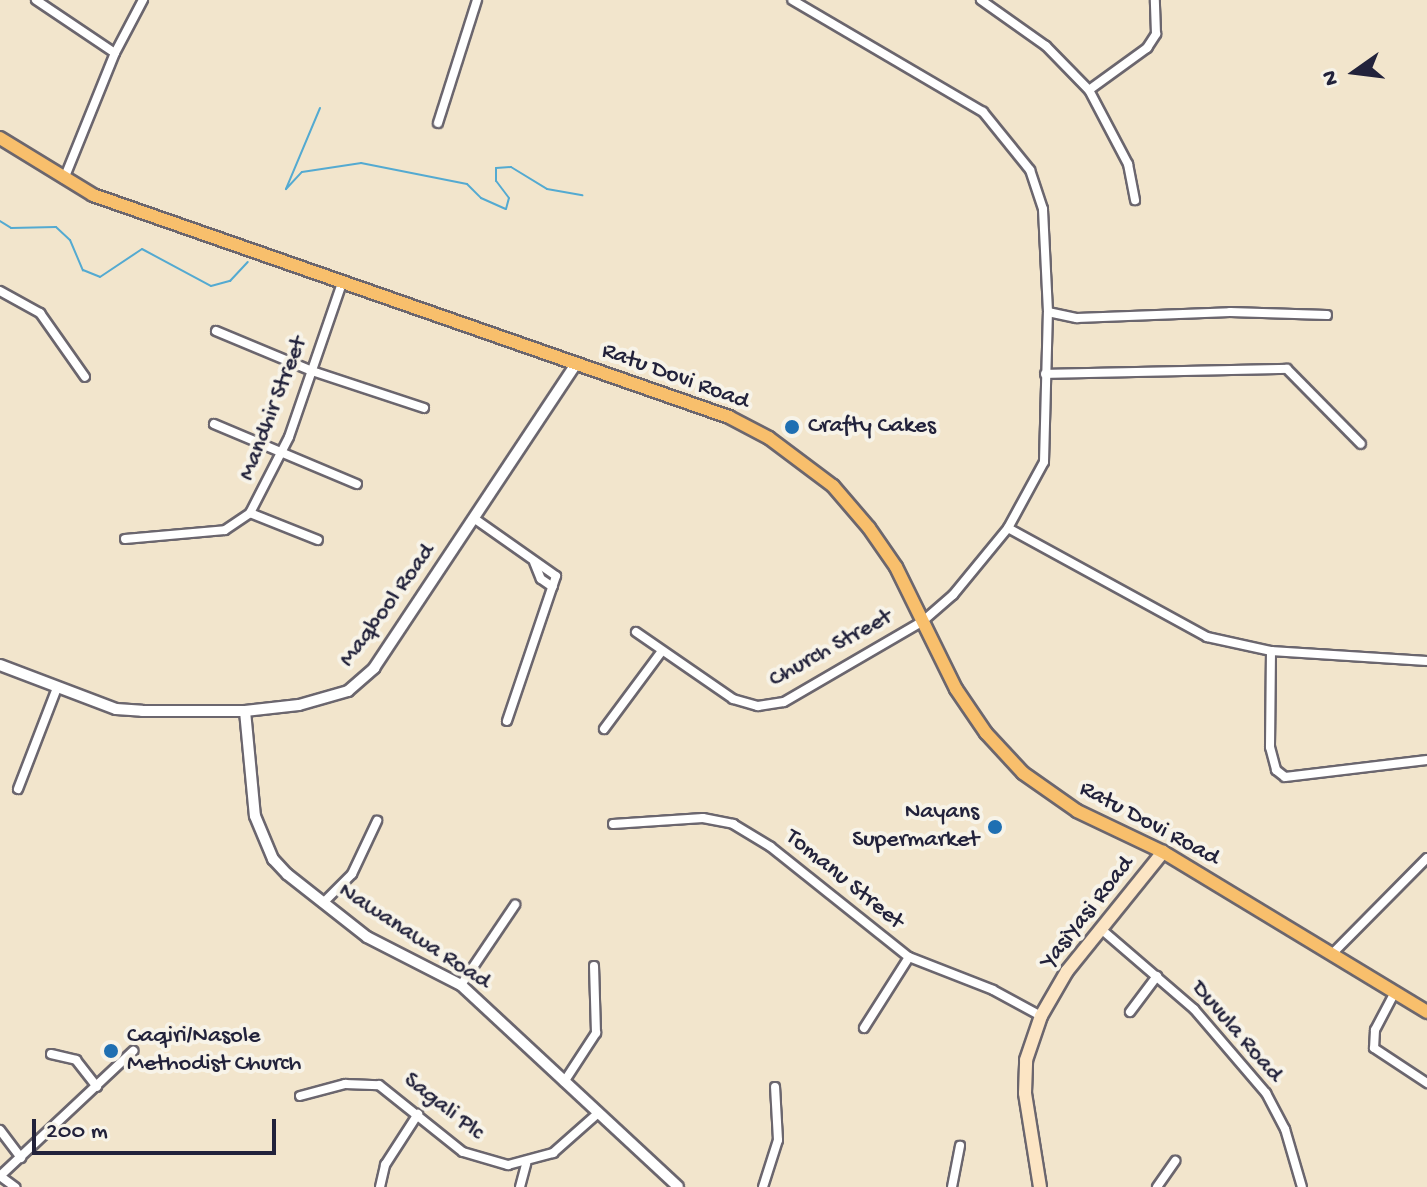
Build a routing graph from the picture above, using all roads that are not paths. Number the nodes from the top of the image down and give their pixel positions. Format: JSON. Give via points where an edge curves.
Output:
{"nodes":[{"id":1,"x":36,"y":0,"type":"edge"},
{"id":2,"x":143,"y":0,"type":"edge"},
{"id":3,"x":477,"y":0,"type":"edge"},
{"id":4,"x":792,"y":0,"type":"edge"},
{"id":5,"x":981,"y":0,"type":"edge"},
{"id":6,"x":1155,"y":0,"type":"edge"},
{"id":7,"x":115,"y":53,"type":"junction"},
{"id":8,"x":1089,"y":90,"type":"junction"},
{"id":9,"x":438,"y":123,"type":"dead end"},
{"id":10,"x":0,"y":138,"type":"edge"},
{"id":11,"x":64,"y":179,"type":"junction"},
{"id":12,"x":1135,"y":200,"type":"dead end"},
{"id":13,"x":342,"y":283,"type":"junction"},
{"id":14,"x":0,"y":291,"type":"edge"},
{"id":15,"x":1048,"y":312,"type":"junction"},
{"id":16,"x":1327,"y":315,"type":"dead end"},
{"id":17,"x":216,"y":331,"type":"dead end"},
{"id":18,"x":576,"y":364,"type":"junction"},
{"id":19,"x":312,"y":371,"type":"junction"},
{"id":20,"x":1045,"y":374,"type":"junction"},
{"id":21,"x":85,"y":377,"type":"dead end"},
{"id":22,"x":424,"y":408,"type":"dead end"},
{"id":23,"x":214,"y":424,"type":"dead end"},
{"id":24,"x":1361,"y":444,"type":"dead end"},
{"id":25,"x":281,"y":454,"type":"junction"},
{"id":26,"x":357,"y":484,"type":"dead end"},
{"id":27,"x":250,"y":513,"type":"junction"},
{"id":28,"x":475,"y":519,"type":"junction"},
{"id":29,"x":1008,"y":528,"type":"junction"},
{"id":30,"x":125,"y":539,"type":"dead end"},
{"id":31,"x":318,"y":540,"type":"dead end"},
{"id":32,"x":534,"y":562,"type":"junction"},
{"id":33,"x":553,"y":587,"type":"junction"},
{"id":34,"x":923,"y":621,"type":"junction"},
{"id":35,"x":636,"y":632,"type":"dead end"},
{"id":36,"x":662,"y":651,"type":"junction"},
{"id":37,"x":1271,"y":651,"type":"junction"},
{"id":38,"x":1427,"y":661,"type":"edge"},
{"id":39,"x":0,"y":665,"type":"edge"},
{"id":40,"x":57,"y":688,"type":"junction"},
{"id":41,"x":245,"y":711,"type":"junction"},
{"id":42,"x":507,"y":721,"type":"dead end"},
{"id":43,"x":604,"y":729,"type":"dead end"},
{"id":44,"x":1427,"y":760,"type":"edge"},
{"id":45,"x":18,"y":789,"type":"dead end"},
{"id":46,"x":377,"y":821,"type":"dead end"},
{"id":47,"x":613,"y":824,"type":"dead end"},
{"id":48,"x":1163,"y":852,"type":"junction"},
{"id":49,"x":1427,"y":858,"type":"edge"},
{"id":50,"x":323,"y":903,"type":"junction"},
{"id":51,"x":515,"y":905,"type":"dead end"},
{"id":52,"x":1101,"y":929,"type":"junction"},
{"id":53,"x":1331,"y":955,"type":"junction"},
{"id":54,"x":909,"y":957,"type":"junction"},
{"id":55,"x":594,"y":966,"type":"dead end"},
{"id":56,"x":1157,"y":976,"type":"junction"},
{"id":57,"x":461,"y":985,"type":"junction"},
{"id":58,"x":1395,"y":992,"type":"junction"},
{"id":59,"x":1130,"y":1012,"type":"dead end"},
{"id":60,"x":1427,"y":1012,"type":"edge"},
{"id":61,"x":1041,"y":1016,"type":"junction"},
{"id":62,"x":864,"y":1028,"type":"dead end"},
{"id":63,"x":133,"y":1051,"type":"dead end"},
{"id":64,"x":51,"y":1054,"type":"dead end"},
{"id":65,"x":564,"y":1082,"type":"junction"},
{"id":66,"x":1427,"y":1083,"type":"edge"},
{"id":67,"x":97,"y":1087,"type":"junction"},
{"id":68,"x":775,"y":1087,"type":"dead end"},
{"id":69,"x":300,"y":1096,"type":"dead end"},
{"id":70,"x":418,"y":1114,"type":"junction"},
{"id":71,"x":596,"y":1115,"type":"junction"},
{"id":72,"x":0,"y":1130,"type":"edge"},
{"id":73,"x":960,"y":1146,"type":"dead end"},
{"id":74,"x":21,"y":1158,"type":"junction"},
{"id":75,"x":1175,"y":1161,"type":"dead end"},
{"id":76,"x":526,"y":1164,"type":"junction"},
{"id":77,"x":0,"y":1176,"type":"edge"},
{"id":78,"x":15,"y":1187,"type":"edge"},
{"id":79,"x":380,"y":1187,"type":"edge"},
{"id":80,"x":520,"y":1187,"type":"edge"},
{"id":81,"x":678,"y":1187,"type":"edge"},
{"id":82,"x":763,"y":1187,"type":"edge"},
{"id":83,"x":952,"y":1187,"type":"edge"},
{"id":84,"x":1040,"y":1187,"type":"edge"},
{"id":85,"x":1157,"y":1187,"type":"edge"},
{"id":86,"x":1302,"y":1187,"type":"edge"}],
"edges":[{"from":1,"to":7,"type":"street"},
{"from":2,"to":7,"type":"street"},
{"from":3,"to":9,"type":"street"},
{"from":4,"to":15,"type":"street","name":"Church Street","via":[[983,112],[1014,144],[1030,170],[1043,209]]},
{"from":5,"to":8,"type":"street","via":[[1046,46]]},
{"from":6,"to":8,"type":"street","via":[[1156,34],[1147,48]]},
{"from":7,"to":11,"type":"street"},
{"from":8,"to":12,"type":"street","via":[[1128,164]]},
{"from":10,"to":11,"type":"main road","name":"Ratu Dovi Road"},
{"from":11,"to":13,"type":"main road","name":"Ratu Dovi Road","via":[[138,212]]},
{"from":13,"to":18,"type":"main road","name":"Ratu Dovi Road"},
{"from":13,"to":19,"type":"street","name":"Mandhir Street"},
{"from":14,"to":21,"type":"street","via":[[40,313]]},
{"from":15,"to":16,"type":"street","via":[[1077,318],[1216,312]]},
{"from":15,"to":20,"type":"street","name":"Church Street"},
{"from":17,"to":19,"type":"street"},
{"from":18,"to":28,"type":"street","name":"Maqbool Road"},
{"from":18,"to":34,"type":"main road","name":"Ratu Dovi Road","via":[[729,417],[804,463],[869,528]]},
{"from":19,"to":22,"type":"street"},
{"from":19,"to":25,"type":"street","name":"Mandhir Street"},
{"from":20,"to":24,"type":"street","via":[[1287,369]]},
{"from":20,"to":29,"type":"street","name":"Church Street","via":[[1044,462]]},
{"from":23,"to":25,"type":"street"},
{"from":25,"to":26,"type":"street"},
{"from":25,"to":27,"type":"street","name":"Mandhir Street"},
{"from":27,"to":30,"type":"street","name":"Mandhir Street","via":[[225,530]]},
{"from":27,"to":31,"type":"street"},
{"from":28,"to":32,"type":"street"},
{"from":28,"to":41,"type":"street","name":"Maqbool Road","via":[[362,681],[324,700]]},
{"from":29,"to":34,"type":"street","name":"Church Street","via":[[979,567]]},
{"from":29,"to":37,"type":"street","via":[[1173,623],[1207,637]]},
{"from":32,"to":33,"type":"street","via":[[541,579]]},
{"from":32,"to":33,"type":"street","via":[[556,573]]},
{"from":33,"to":42,"type":"street"},
{"from":34,"to":36,"type":"street","name":"Church Street","via":[[796,697],[768,706],[733,699]]},
{"from":34,"to":48,"type":"main road","name":"Ratu Dovi Road","via":[[971,711],[1023,773],[1077,811]]},
{"from":35,"to":36,"type":"street","name":"Church Street"},
{"from":36,"to":43,"type":"street"},
{"from":37,"to":38,"type":"street"},
{"from":37,"to":44,"type":"street","via":[[1270,747],[1276,770],[1285,777],[1300,780]]},
{"from":39,"to":40,"type":"street","name":"Maqbool Road"},
{"from":40,"to":41,"type":"street","name":"Maqbool Road","via":[[116,709]]},
{"from":40,"to":45,"type":"street"},
{"from":41,"to":50,"type":"street","name":"Nawanawa Road","via":[[259,829],[273,859]]},
{"from":46,"to":50,"type":"street","via":[[352,874]]},
{"from":47,"to":54,"type":"street","name":"Tomanu Street","via":[[703,818],[733,824],[771,847]]},
{"from":48,"to":52,"type":"main road","name":"YasiYasi Road"},
{"from":48,"to":53,"type":"main road","name":"Ratu Dovi Road"},
{"from":49,"to":53,"type":"street"},
{"from":50,"to":57,"type":"street","name":"Nawanawa Road","via":[[367,937]]},
{"from":51,"to":57,"type":"street"},
{"from":52,"to":56,"type":"street","name":"Duvula Road"},
{"from":52,"to":61,"type":"main road","name":"YasiYasi Road","via":[[1067,971]]},
{"from":53,"to":58,"type":"main road","name":"Ratu Dovi Road"},
{"from":54,"to":61,"type":"street","name":"Tomanu Street","via":[[993,990]]},
{"from":54,"to":62,"type":"street"},
{"from":55,"to":65,"type":"street","via":[[596,1033]]},
{"from":56,"to":59,"type":"street"},
{"from":56,"to":86,"type":"street","name":"Duvula Road","via":[[1194,1009],[1266,1093],[1285,1129]]},
{"from":57,"to":65,"type":"street","name":"Nawanawa Road"},
{"from":58,"to":60,"type":"main road","name":"Ratu Dovi Road"},
{"from":58,"to":66,"type":"street","via":[[1375,1030],[1374,1048]]},
{"from":61,"to":84,"type":"main road","name":"YasiYasi Road","via":[[1026,1060],[1025,1093]]},
{"from":63,"to":67,"type":"street"},
{"from":64,"to":67,"type":"street","via":[[76,1060]]},
{"from":65,"to":71,"type":"street","name":"Nawanawa Road"},
{"from":67,"to":74,"type":"street"},
{"from":68,"to":82,"type":"street","via":[[778,1140]]},
{"from":69,"to":70,"type":"street","name":"Sagali Plc","via":[[366,1082],[391,1089]]},
{"from":70,"to":76,"type":"street","name":"Sagali Plc","via":[[476,1159]]},
{"from":70,"to":79,"type":"street","via":[[385,1165]]},
{"from":71,"to":76,"type":"street","via":[[553,1153]]},
{"from":71,"to":81,"type":"street","name":"Nawanawa Road"},
{"from":72,"to":74,"type":"street"},
{"from":73,"to":83,"type":"street"},
{"from":74,"to":77,"type":"street"},
{"from":75,"to":85,"type":"street"},
{"from":76,"to":80,"type":"street"},
{"from":77,"to":78,"type":"street"}]}
